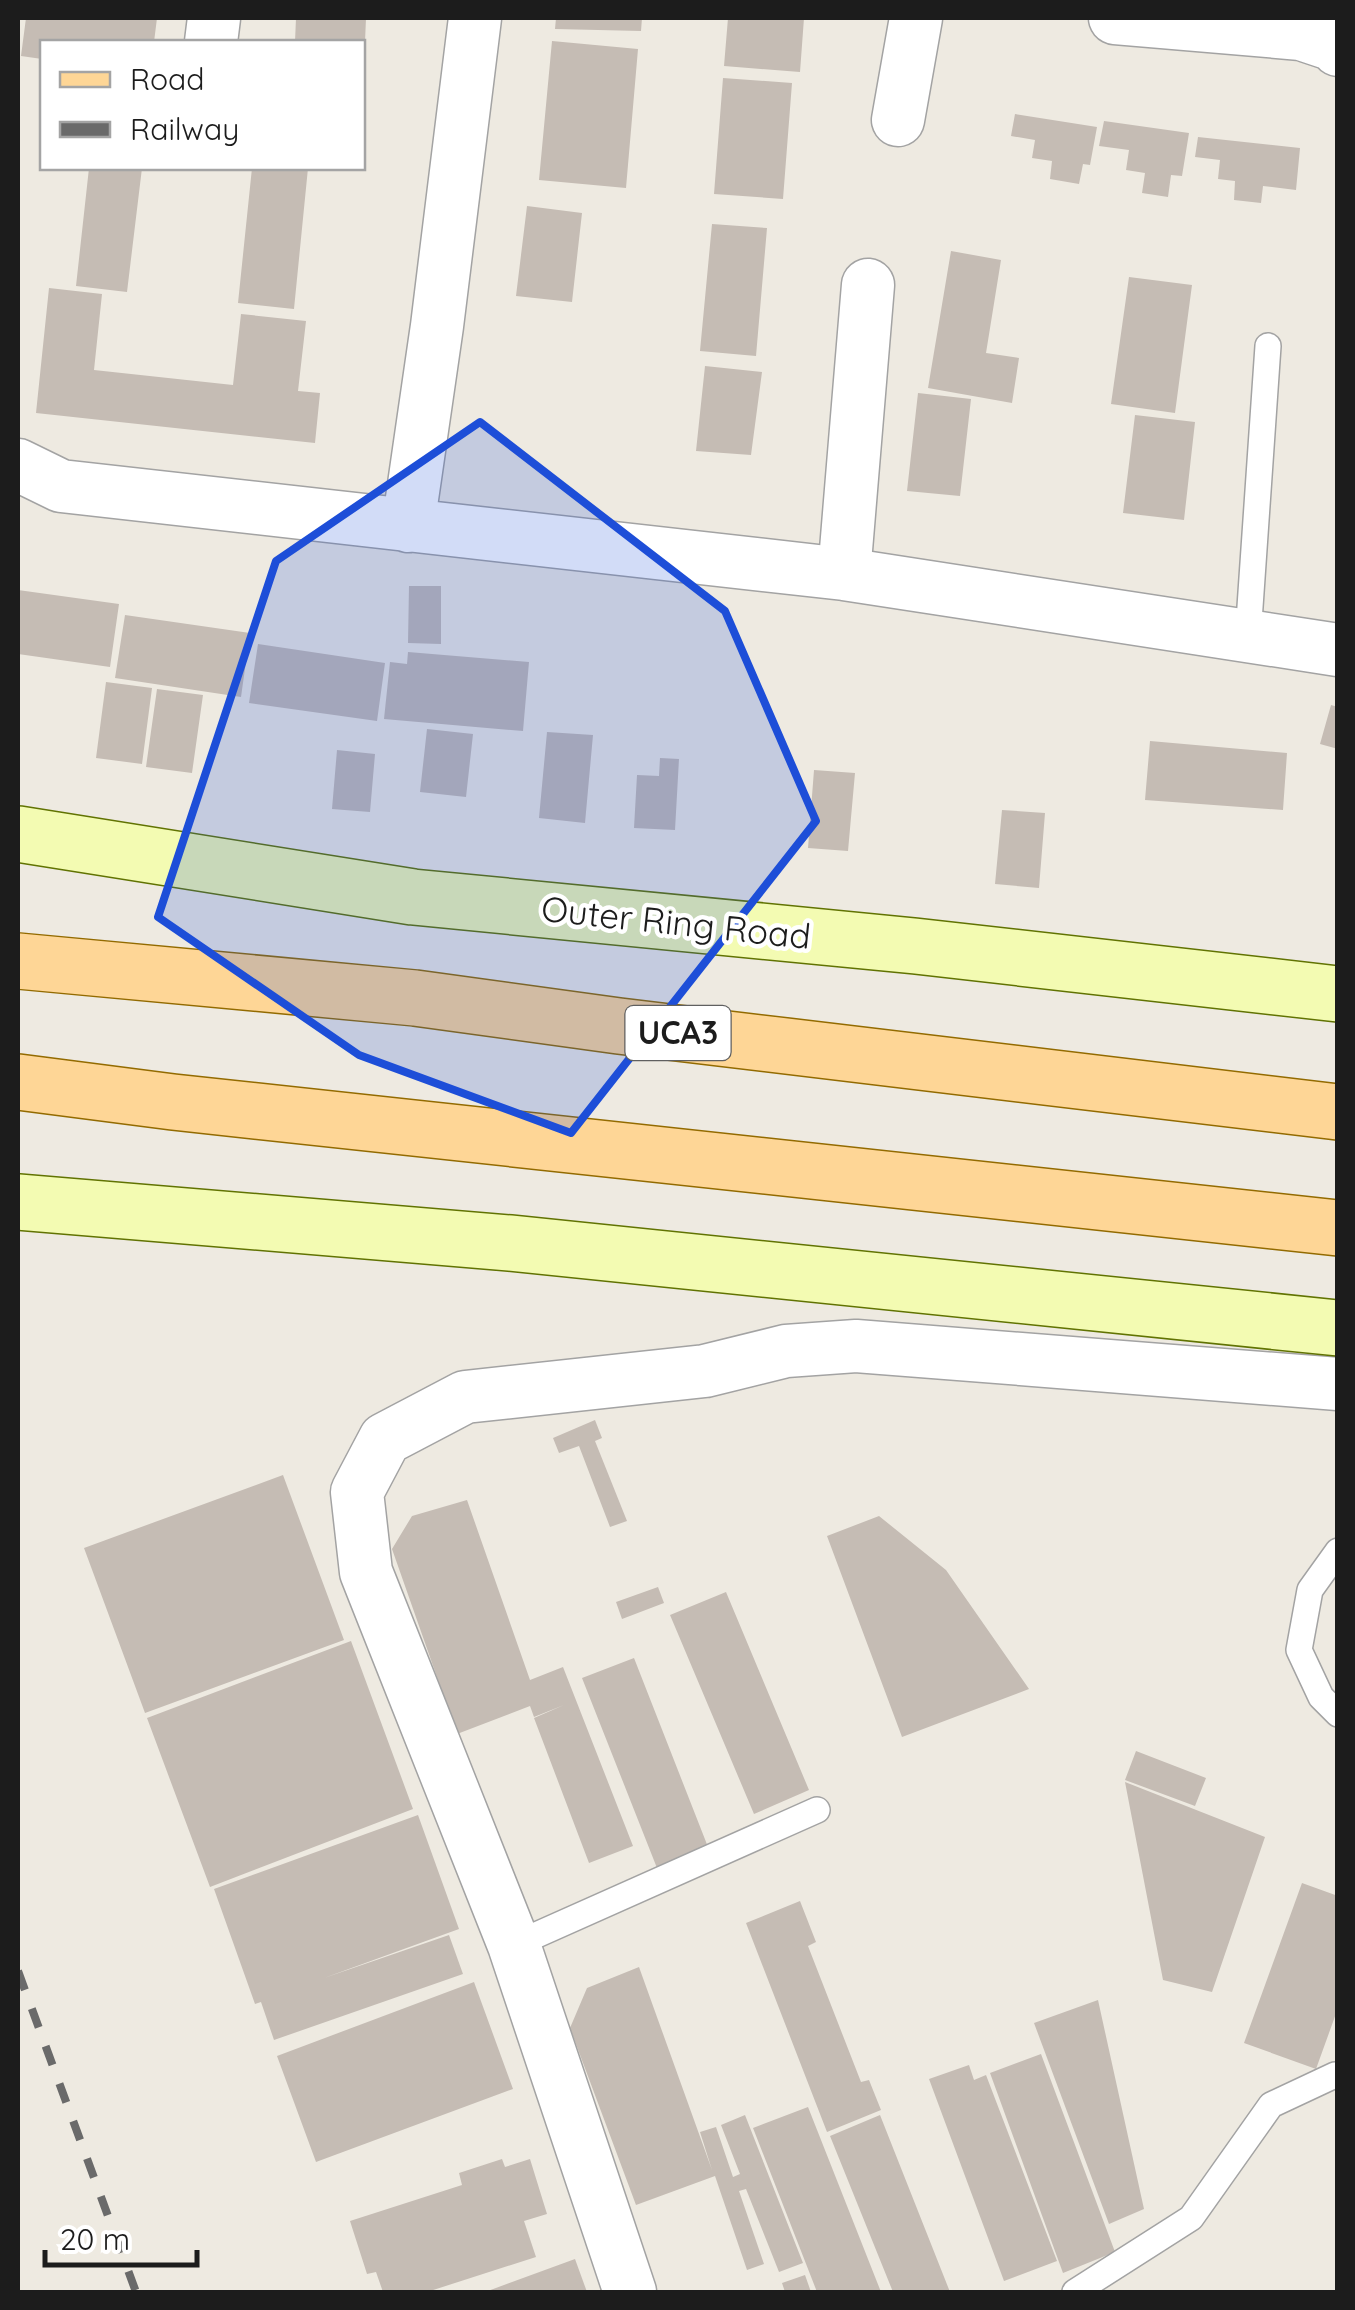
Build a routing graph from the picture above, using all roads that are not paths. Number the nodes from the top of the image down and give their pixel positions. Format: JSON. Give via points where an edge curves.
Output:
{"nodes":[{"id":1,"x":476,"y":18,"type":"edge"},
{"id":2,"x":916,"y":18,"type":"edge"},
{"id":3,"x":1115,"y":18,"type":"edge"},
{"id":4,"x":1330,"y":36,"type":"edge"},
{"id":5,"x":898,"y":120,"type":"dead end"},
{"id":6,"x":868,"y":285,"type":"dead end"},
{"id":7,"x":1268,"y":346,"type":"dead end"},
{"id":8,"x":18,"y":466,"type":"edge"},
{"id":9,"x":408,"y":526,"type":"junction"},
{"id":10,"x":844,"y":574,"type":"junction"},
{"id":11,"x":1248,"y":636,"type":"junction"},
{"id":12,"x":1338,"y":650,"type":"edge"},
{"id":13,"x":18,"y":834,"type":"edge"},
{"id":14,"x":18,"y":962,"type":"edge"},
{"id":15,"x":1338,"y":994,"type":"edge"},
{"id":16,"x":18,"y":1082,"type":"edge"},
{"id":17,"x":1338,"y":1112,"type":"edge"},
{"id":18,"x":18,"y":1202,"type":"edge"},
{"id":19,"x":1338,"y":1228,"type":"edge"},
{"id":20,"x":1338,"y":1328,"type":"edge"},
{"id":21,"x":1338,"y":1384,"type":"edge"},
{"id":22,"x":1338,"y":1552,"type":"edge"},
{"id":23,"x":1338,"y":1714,"type":"edge"},
{"id":24,"x":817,"y":1810,"type":"dead end"},
{"id":25,"x":514,"y":1945,"type":"junction"},
{"id":26,"x":1338,"y":2076,"type":"edge"},
{"id":27,"x":630,"y":2292,"type":"edge"},
{"id":28,"x":1075,"y":2292,"type":"edge"}],
"edges":[{"from":1,"to":9,"type":"street"},
{"from":2,"to":5,"type":"street"},
{"from":3,"to":4,"type":"street"},
{"from":6,"to":10,"type":"street"},
{"from":7,"to":11,"type":"lane"},
{"from":8,"to":9,"type":"street","via":[[61,486]]},
{"from":9,"to":10,"type":"street"},
{"from":10,"to":11,"type":"street"},
{"from":11,"to":12,"type":"street"},
{"from":13,"to":15,"type":"main road","name":"Outer Ring Road","via":[[413,897]]},
{"from":14,"to":17,"type":"main road","number":"UCA3","via":[[415,998]]},
{"from":16,"to":19,"type":"main road"},
{"from":18,"to":20,"type":"main road","via":[[510,1242]]},
{"from":21,"to":25,"type":"street","via":[[856,1346],[786,1350],[705,1372],[465,1396],[385,1439],[358,1492],[366,1572]]},
{"from":22,"to":23,"type":"lane","via":[[1310,1590],[1298,1650],[1320,1696]]},
{"from":24,"to":25,"type":"lane"},
{"from":25,"to":27,"type":"street"},
{"from":26,"to":28,"type":"lane","via":[[1271,2106],[1191,2218]]}]}
